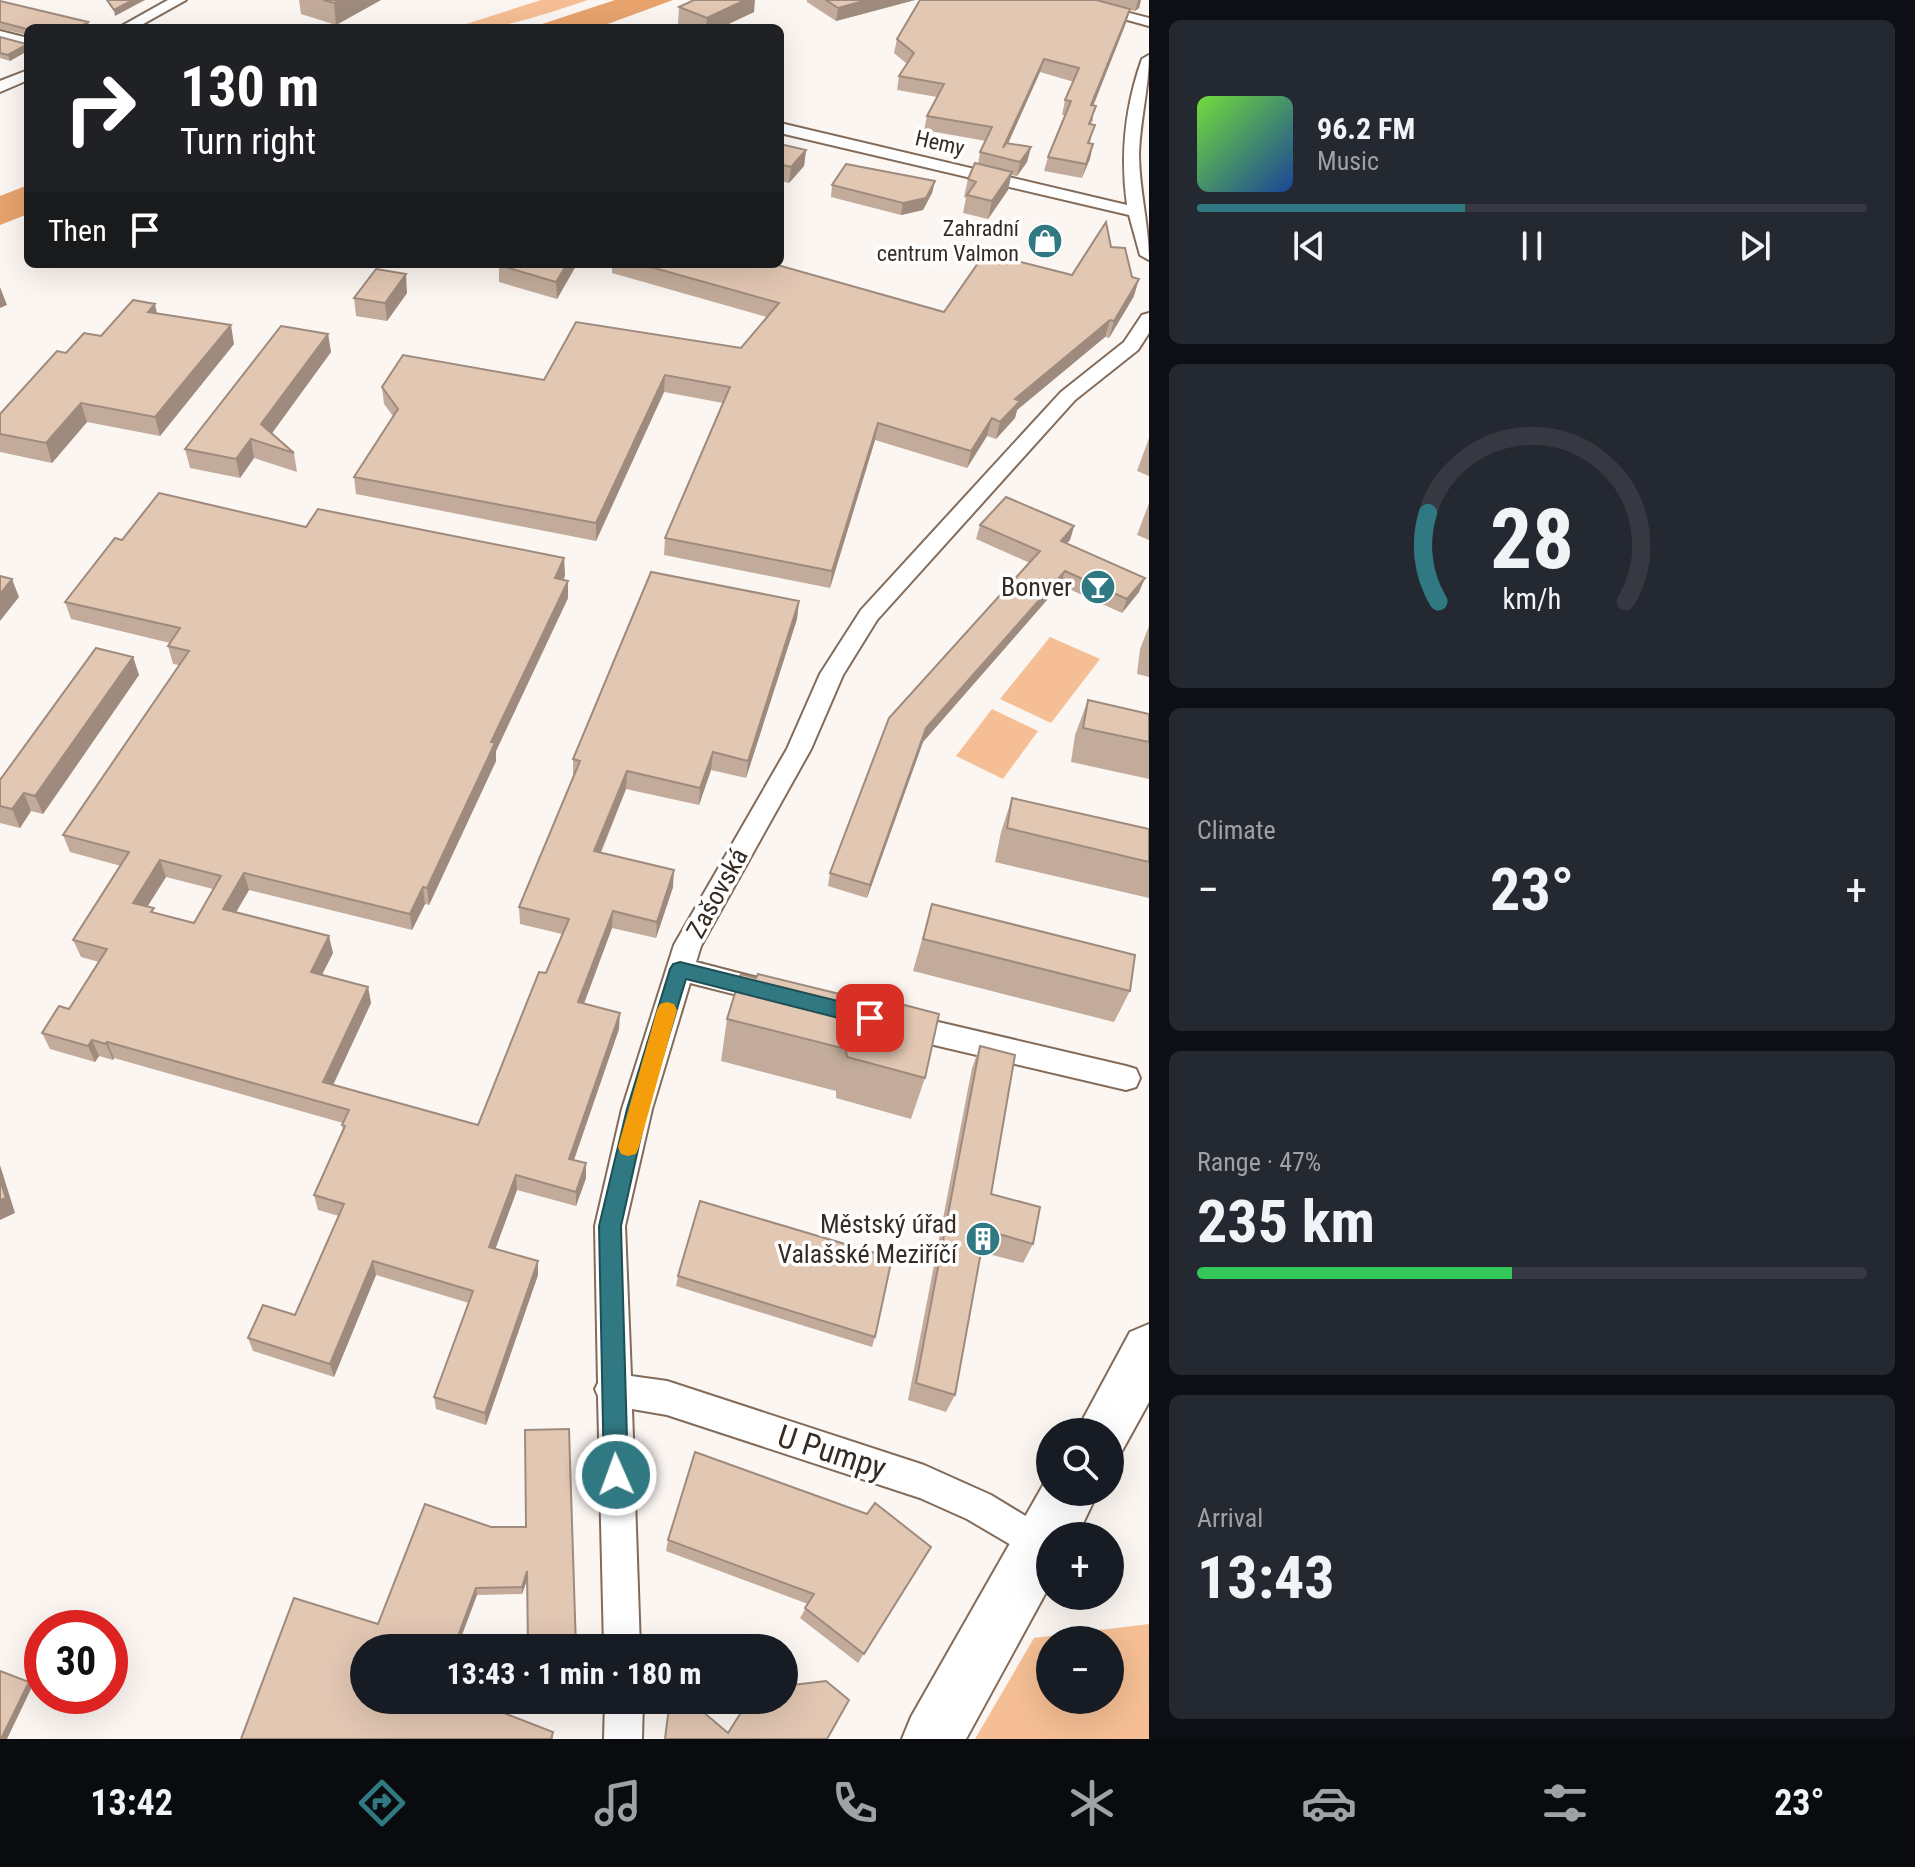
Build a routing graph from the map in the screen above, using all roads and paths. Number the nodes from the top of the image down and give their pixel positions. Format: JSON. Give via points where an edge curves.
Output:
{"nodes":[{"id":1,"x":179,"y":0,"type":"edge"},
{"id":2,"x":1062,"y":0,"type":"edge"},
{"id":3,"x":1149,"y":22,"type":"edge"},
{"id":4,"x":133,"y":24,"type":"edge"},
{"id":5,"x":0,"y":35,"type":"edge"},
{"id":6,"x":24,"y":42,"type":"edge"},
{"id":7,"x":1149,"y":59,"type":"edge"},
{"id":8,"x":24,"y":77,"type":"edge"},
{"id":9,"x":0,"y":87,"type":"edge"},
{"id":10,"x":784,"y":129,"type":"edge"},
{"id":11,"x":1141,"y":225,"type":"edge"},
{"id":12,"x":1149,"y":255,"type":"edge"},
{"id":13,"x":1149,"y":319,"type":"edge"},
{"id":14,"x":680,"y":969,"type":"junction"},
{"id":15,"x":799,"y":1000,"type":"edge"},
{"id":16,"x":870,"y":1018,"type":"edge"},
{"id":17,"x":1126,"y":1078,"type":"dead end"},
{"id":18,"x":1149,"y":1350,"type":"edge"},
{"id":19,"x":612,"y":1389,"type":"junction"},
{"id":20,"x":1111,"y":1418,"type":"edge"},
{"id":21,"x":1036,"y":1542,"type":"edge"},
{"id":22,"x":1036,"y":1551,"type":"edge"},
{"id":23,"x":621,"y":1634,"type":"edge"},
{"id":24,"x":624,"y":1714,"type":"edge"},
{"id":25,"x":623,"y":1739,"type":"edge"},
{"id":26,"x":933,"y":1739,"type":"edge"}],
"edges":[{"from":1,"to":4,"type":"street"},
{"from":2,"to":3,"type":"street"},
{"from":5,"to":6,"type":"street"},
{"from":7,"to":11,"type":"street","via":[[1129,169]]},
{"from":8,"to":9,"type":"street"},
{"from":10,"to":11,"type":"street","name":"Hemy"},
{"from":11,"to":12,"type":"street"},
{"from":13,"to":14,"type":"street","name":"Zašovská","via":[[1131,346],[1068,396],[869,615],[832,674],[799,749],[688,945]]},
{"from":14,"to":15,"type":"street"},
{"from":14,"to":19,"type":"street","name":"Zašovská","via":[[637,1109],[610,1226]]},
{"from":16,"to":17,"type":"street"},
{"from":18,"to":20,"type":"main road"},
{"from":19,"to":21,"type":"street","name":"U Pumpy","via":[[667,1398],[924,1482]]},
{"from":19,"to":23,"type":"street","name":"Zašovská"},
{"from":22,"to":26,"type":"main road"},
{"from":24,"to":25,"type":"street"}]}
